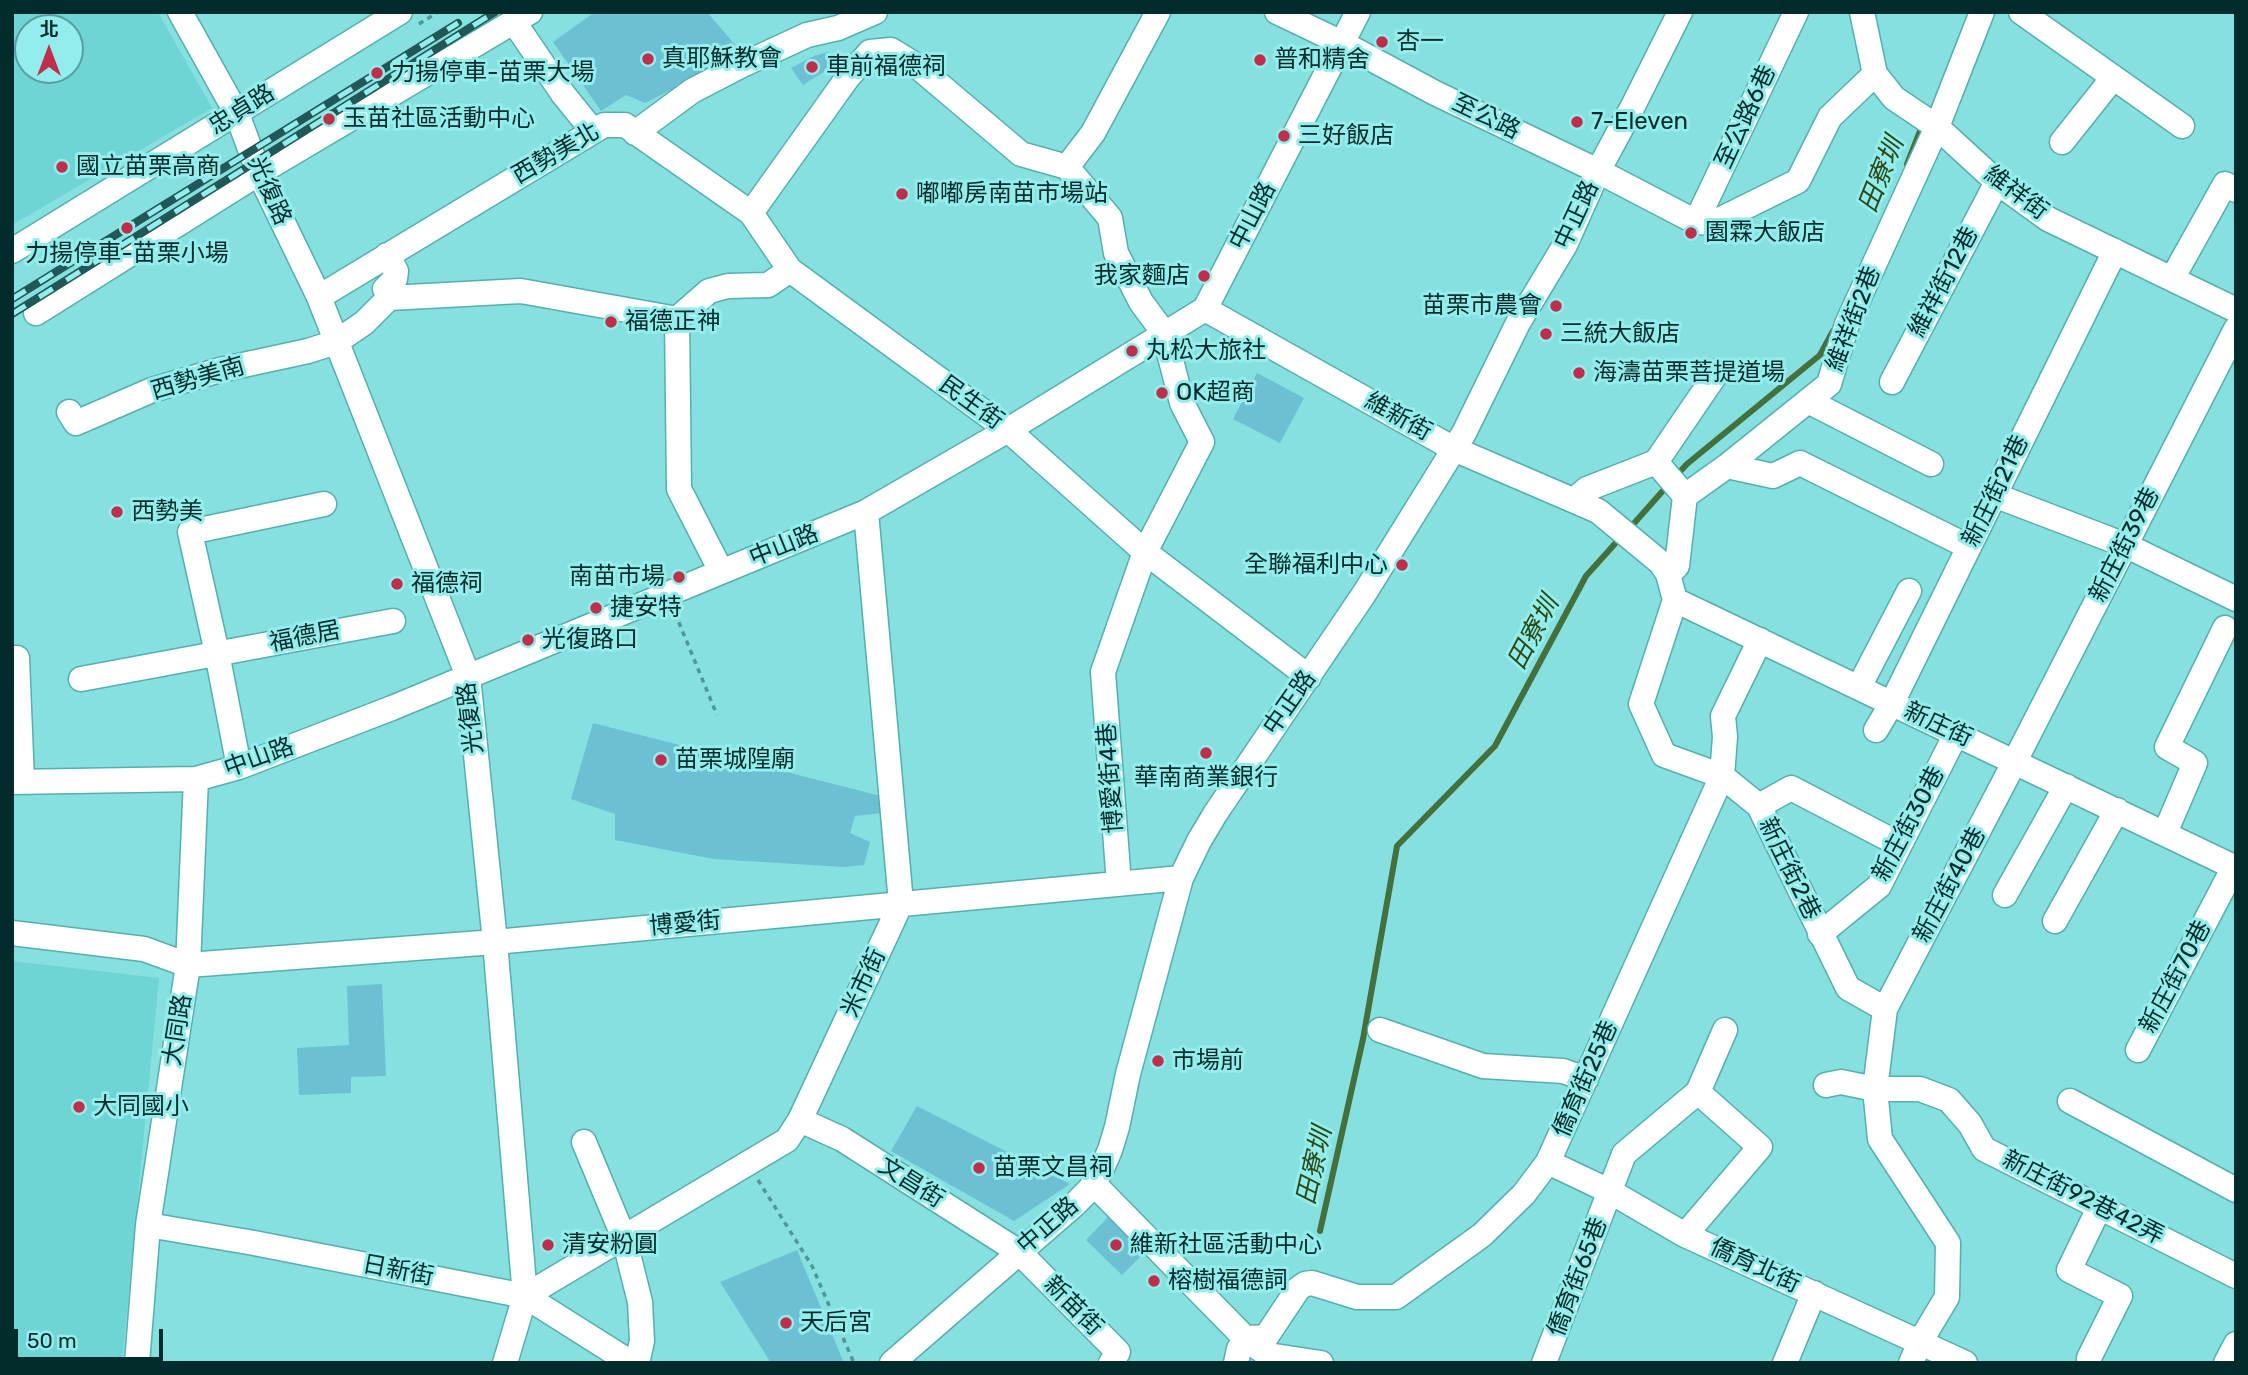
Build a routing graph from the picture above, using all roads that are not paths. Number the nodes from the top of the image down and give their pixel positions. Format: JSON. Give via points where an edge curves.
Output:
{"nodes":[{"id":1,"x":180,"y":12,"type":"edge"},
{"id":2,"x":400,"y":12,"type":"edge"},
{"id":3,"x":876,"y":12,"type":"edge"},
{"id":4,"x":1158,"y":12,"type":"edge"},
{"id":5,"x":1277,"y":12,"type":"edge"},
{"id":6,"x":1357,"y":12,"type":"edge"},
{"id":7,"x":1680,"y":12,"type":"edge"},
{"id":8,"x":1796,"y":12,"type":"edge"},
{"id":9,"x":1862,"y":12,"type":"edge"},
{"id":10,"x":1982,"y":12,"type":"edge"},
{"id":11,"x":2021,"y":12,"type":"edge"},
{"id":12,"x":522,"y":17,"type":"edge"},
{"id":13,"x":1342,"y":43,"type":"junction"},
{"id":14,"x":1875,"y":74,"type":"junction"},
{"id":15,"x":2113,"y":78,"type":"junction"},
{"id":16,"x":237,"y":114,"type":"junction"},
{"id":17,"x":2182,"y":126,"type":"dead end"},
{"id":18,"x":1937,"y":127,"type":"junction"},
{"id":19,"x":593,"y":131,"type":"junction"},
{"id":20,"x":635,"y":133,"type":"junction"},
{"id":21,"x":2062,"y":142,"type":"dead end"},
{"id":22,"x":1067,"y":167,"type":"junction"},
{"id":23,"x":1598,"y":171,"type":"junction"},
{"id":24,"x":259,"y":173,"type":"junction"},
{"id":25,"x":1997,"y":182,"type":"junction"},
{"id":26,"x":2236,"y":190,"type":"edge"},
{"id":27,"x":751,"y":213,"type":"junction"},
{"id":28,"x":1696,"y":222,"type":"junction"},
{"id":29,"x":12,"y":251,"type":"edge"},
{"id":30,"x":2115,"y":251,"type":"junction"},
{"id":31,"x":387,"y":255,"type":"junction"},
{"id":32,"x":790,"y":270,"type":"junction"},
{"id":33,"x":2172,"y":279,"type":"junction"},
{"id":34,"x":319,"y":297,"type":"junction"},
{"id":35,"x":389,"y":298,"type":"junction"},
{"id":36,"x":1205,"y":309,"type":"junction"},
{"id":37,"x":2236,"y":310,"type":"edge"},
{"id":38,"x":36,"y":313,"type":"dead end"},
{"id":39,"x":677,"y":319,"type":"junction"},
{"id":40,"x":2236,"y":329,"type":"edge"},
{"id":41,"x":1164,"y":333,"type":"junction"},
{"id":42,"x":336,"y":342,"type":"junction"},
{"id":43,"x":1718,"y":371,"type":"dead end"},
{"id":44,"x":1892,"y":382,"type":"dead end"},
{"id":45,"x":1808,"y":401,"type":"junction"},
{"id":46,"x":69,"y":412,"type":"dead end"},
{"id":47,"x":1008,"y":430,"type":"junction"},
{"id":48,"x":1454,"y":449,"type":"junction"},
{"id":49,"x":1656,"y":462,"type":"junction"},
{"id":50,"x":1931,"y":464,"type":"dead end"},
{"id":51,"x":1727,"y":466,"type":"junction"},
{"id":52,"x":1994,"y":495,"type":"junction"},
{"id":53,"x":1685,"y":496,"type":"junction"},
{"id":54,"x":1574,"y":500,"type":"junction"},
{"id":55,"x":324,"y":504,"type":"dead end"},
{"id":56,"x":866,"y":512,"type":"junction"},
{"id":57,"x":2125,"y":545,"type":"junction"},
{"id":58,"x":1969,"y":547,"type":"junction"},
{"id":59,"x":1144,"y":552,"type":"junction"},
{"id":60,"x":1664,"y":569,"type":"junction"},
{"id":61,"x":721,"y":571,"type":"junction"},
{"id":62,"x":1909,"y":591,"type":"dead end"},
{"id":63,"x":2236,"y":599,"type":"edge"},
{"id":64,"x":1675,"y":600,"type":"junction"},
{"id":65,"x":393,"y":621,"type":"dead end"},
{"id":66,"x":2225,"y":628,"type":"dead end"},
{"id":67,"x":1760,"y":640,"type":"junction"},
{"id":68,"x":217,"y":653,"type":"junction"},
{"id":69,"x":12,"y":658,"type":"edge"},
{"id":70,"x":468,"y":676,"type":"junction"},
{"id":71,"x":1309,"y":677,"type":"junction"},
{"id":72,"x":81,"y":679,"type":"dead end"},
{"id":73,"x":1859,"y":687,"type":"junction"},
{"id":74,"x":1892,"y":703,"type":"junction"},
{"id":75,"x":1877,"y":730,"type":"dead end"},
{"id":76,"x":1956,"y":734,"type":"junction"},
{"id":77,"x":2015,"y":761,"type":"junction"},
{"id":78,"x":239,"y":767,"type":"junction"},
{"id":79,"x":1721,"y":776,"type":"junction"},
{"id":80,"x":196,"y":779,"type":"junction"},
{"id":81,"x":17,"y":781,"type":"edge"},
{"id":82,"x":2066,"y":786,"type":"junction"},
{"id":83,"x":1759,"y":806,"type":"junction"},
{"id":84,"x":2117,"y":810,"type":"junction"},
{"id":85,"x":2165,"y":833,"type":"junction"},
{"id":86,"x":1889,"y":839,"type":"dead end"},
{"id":87,"x":2235,"y":867,"type":"edge"},
{"id":88,"x":1181,"y":878,"type":"junction"},
{"id":89,"x":1119,"y":884,"type":"junction"},
{"id":90,"x":2005,"y":895,"type":"dead end"},
{"id":91,"x":901,"y":903,"type":"junction"},
{"id":92,"x":2055,"y":921,"type":"dead end"},
{"id":93,"x":12,"y":933,"type":"edge"},
{"id":94,"x":1820,"y":934,"type":"junction"},
{"id":95,"x":495,"y":942,"type":"junction"},
{"id":96,"x":188,"y":965,"type":"junction"},
{"id":97,"x":1885,"y":1009,"type":"junction"},
{"id":98,"x":1380,"y":1030,"type":"dead end"},
{"id":99,"x":1725,"y":1030,"type":"dead end"},
{"id":100,"x":2138,"y":1050,"type":"dead end"},
{"id":101,"x":1586,"y":1079,"type":"junction"},
{"id":102,"x":1826,"y":1085,"type":"dead end"},
{"id":103,"x":1875,"y":1089,"type":"junction"},
{"id":104,"x":1698,"y":1092,"type":"junction"},
{"id":105,"x":2070,"y":1101,"type":"dead end"},
{"id":106,"x":800,"y":1120,"type":"junction"},
{"id":107,"x":584,"y":1142,"type":"dead end"},
{"id":108,"x":1548,"y":1162,"type":"junction"},
{"id":109,"x":1093,"y":1183,"type":"junction"},
{"id":110,"x":2236,"y":1190,"type":"edge"},
{"id":111,"x":1611,"y":1192,"type":"junction"},
{"id":112,"x":2100,"y":1206,"type":"junction"},
{"id":113,"x":148,"y":1225,"type":"junction"},
{"id":114,"x":1685,"y":1235,"type":"junction"},
{"id":115,"x":624,"y":1238,"type":"junction"},
{"id":116,"x":1019,"y":1252,"type":"junction"},
{"id":117,"x":2236,"y":1276,"type":"edge"},
{"id":118,"x":1814,"y":1293,"type":"junction"},
{"id":119,"x":525,"y":1296,"type":"junction"},
{"id":120,"x":2236,"y":1344,"type":"edge"},
{"id":121,"x":1262,"y":1348,"type":"edge"},
{"id":122,"x":1915,"y":1352,"type":"edge"},
{"id":123,"x":2088,"y":1358,"type":"dead end"},
{"id":124,"x":137,"y":1363,"type":"edge"},
{"id":125,"x":505,"y":1363,"type":"edge"},
{"id":126,"x":634,"y":1363,"type":"edge"},
{"id":127,"x":892,"y":1363,"type":"edge"},
{"id":128,"x":1111,"y":1363,"type":"edge"},
{"id":129,"x":1236,"y":1363,"type":"edge"},
{"id":130,"x":1321,"y":1363,"type":"edge"},
{"id":131,"x":1544,"y":1363,"type":"edge"},
{"id":132,"x":1784,"y":1363,"type":"edge"},
{"id":133,"x":1965,"y":1363,"type":"edge"},
{"id":134,"x":2226,"y":1363,"type":"edge"}],
"edges":[{"from":1,"to":16,"type":"street","name":"光復路"},
{"from":2,"to":16,"type":"street","name":"忠貞路"},
{"from":3,"to":20,"type":"street","name":"西勢美北","via":[[807,35],[740,66],[692,91]]},
{"from":4,"to":22,"type":"street","via":[[1093,133]]},
{"from":5,"to":13,"type":"street","name":"至公路"},
{"from":6,"to":13,"type":"street","name":"中山路"},
{"from":7,"to":23,"type":"street","name":"中正路"},
{"from":8,"to":28,"type":"street","name":"至公路6巷"},
{"from":9,"to":14,"type":"street","name":"維祥街"},
{"from":10,"to":18,"type":"street","name":"維祥街2巷"},
{"from":11,"to":15,"type":"street"},
{"from":12,"to":19,"type":"street","via":[[563,94]]},
{"from":12,"to":24,"type":"street"},
{"from":13,"to":23,"type":"street","name":"至公路"},
{"from":13,"to":36,"type":"street","name":"中山路"},
{"from":14,"to":18,"type":"street","name":"維祥街","via":[[1894,98]]},
{"from":14,"to":28,"type":"street","via":[[1830,117],[1798,181],[1713,223]]},
{"from":15,"to":17,"type":"street"},
{"from":15,"to":21,"type":"street"},
{"from":16,"to":24,"type":"street","name":"光復路"},
{"from":16,"to":29,"type":"street","name":"忠貞路"},
{"from":18,"to":25,"type":"street","name":"維祥街"},
{"from":18,"to":45,"type":"street","name":"維祥街2巷","via":[[1847,324],[1829,383]]},
{"from":19,"to":20,"type":"street","name":"西勢美北","via":[[604,125],[625,125]]},
{"from":19,"to":31,"type":"street","name":"西勢美北"},
{"from":20,"to":27,"type":"street","name":"民生街"},
{"from":22,"to":27,"type":"street","via":[[1021,154],[917,66],[891,50],[870,52]]},
{"from":22,"to":41,"type":"street","via":[[1110,218],[1116,253],[1141,302]]},
{"from":23,"to":28,"type":"street","name":"至公路"},
{"from":23,"to":48,"type":"street","name":"中正路","via":[[1565,245],[1518,323]]},
{"from":24,"to":34,"type":"street","name":"光復路"},
{"from":24,"to":38,"type":"street"},
{"from":25,"to":30,"type":"street","name":"維祥街","via":[[2048,219]]},
{"from":25,"to":44,"type":"street","name":"維祥街12巷"},
{"from":26,"to":33,"type":"street","via":[[2225,184]]},
{"from":27,"to":32,"type":"street","name":"民生街"},
{"from":30,"to":33,"type":"street","name":"維祥街"},
{"from":30,"to":52,"type":"street","name":"新庄街21巷"},
{"from":31,"to":34,"type":"street","name":"西勢美北"},
{"from":31,"to":35,"type":"street","via":[[396,271],[385,289]]},
{"from":32,"to":39,"type":"street","via":[[768,285],[709,291]]},
{"from":32,"to":47,"type":"street","name":"民生街"},
{"from":33,"to":37,"type":"street","name":"維祥街"},
{"from":34,"to":42,"type":"street","name":"光復路"},
{"from":35,"to":39,"type":"street","via":[[521,291]]},
{"from":35,"to":42,"type":"street"},
{"from":36,"to":41,"type":"street","name":"中山路"},
{"from":36,"to":48,"type":"street","name":"維新街"},
{"from":39,"to":61,"type":"street","via":[[679,489]]},
{"from":40,"to":57,"type":"street","name":"新庄街39巷"},
{"from":41,"to":47,"type":"street","name":"中山路"},
{"from":41,"to":59,"type":"street","via":[[1182,403],[1202,442]]},
{"from":42,"to":46,"type":"street","name":"西勢美南","via":[[152,390],[76,423]]},
{"from":42,"to":70,"type":"street","name":"光復路"},
{"from":43,"to":49,"type":"street"},
{"from":45,"to":50,"type":"street"},
{"from":45,"to":51,"type":"street","name":"維祥街2巷"},
{"from":47,"to":56,"type":"street","name":"中山路"},
{"from":47,"to":59,"type":"street","name":"民生街"},
{"from":48,"to":54,"type":"street","name":"維新街"},
{"from":48,"to":71,"type":"street","name":"中正路"},
{"from":49,"to":53,"type":"street"},
{"from":49,"to":54,"type":"street","via":[[1587,489]]},
{"from":51,"to":53,"type":"street","name":"維祥街2巷"},
{"from":51,"to":58,"type":"street","via":[[1773,476],[1800,463]]},
{"from":52,"to":57,"type":"street"},
{"from":52,"to":58,"type":"street","name":"新庄街21巷"},
{"from":53,"to":60,"type":"street","via":[[1677,566]]},
{"from":54,"to":60,"type":"street","name":"維新街","via":[[1598,511]]},
{"from":55,"to":68,"type":"street","via":[[190,532]]},
{"from":56,"to":61,"type":"street","name":"中山路"},
{"from":56,"to":91,"type":"street"},
{"from":57,"to":63,"type":"street"},
{"from":57,"to":77,"type":"street","name":"新庄街39巷"},
{"from":58,"to":74,"type":"street","name":"新庄街21巷"},
{"from":59,"to":71,"type":"street","name":"民生街"},
{"from":59,"to":89,"type":"street","name":"博愛街4巷","via":[[1103,672]]},
{"from":60,"to":64,"type":"street"},
{"from":61,"to":70,"type":"street","name":"中山路"},
{"from":62,"to":73,"type":"street"},
{"from":64,"to":67,"type":"street","name":"新庄街"},
{"from":64,"to":79,"type":"street","name":"新庄街2巷","via":[[1641,704],[1664,755]]},
{"from":65,"to":68,"type":"street","name":"福德居"},
{"from":66,"to":85,"type":"street","via":[[2167,747],[2194,763]]},
{"from":67,"to":73,"type":"street","name":"新庄街"},
{"from":67,"to":79,"type":"street","name":"僑育街25巷","via":[[1723,716],[1726,737]]},
{"from":68,"to":72,"type":"street","name":"福德居"},
{"from":68,"to":78,"type":"street"},
{"from":69,"to":81,"type":"street","via":[[17,658]]},
{"from":70,"to":78,"type":"street","name":"中山路"},
{"from":70,"to":95,"type":"street","name":"光復路"},
{"from":71,"to":88,"type":"street","name":"中正路","via":[[1215,814]]},
{"from":73,"to":74,"type":"street","name":"新庄街"},
{"from":74,"to":75,"type":"street","name":"新庄街21巷"},
{"from":74,"to":76,"type":"street","name":"新庄街"},
{"from":76,"to":77,"type":"street","name":"新庄街"},
{"from":76,"to":94,"type":"street","name":"新庄街30巷","via":[[1879,886]]},
{"from":77,"to":82,"type":"street","name":"新庄街"},
{"from":77,"to":97,"type":"street","name":"新庄街40巷"},
{"from":78,"to":80,"type":"street","name":"中山路"},
{"from":79,"to":83,"type":"street","name":"新庄街2巷"},
{"from":79,"to":101,"type":"street","name":"僑育街25巷"},
{"from":80,"to":81,"type":"street","name":"中山路"},
{"from":80,"to":96,"type":"street","name":"大同路"},
{"from":82,"to":84,"type":"street","name":"新庄街"},
{"from":82,"to":90,"type":"street"},
{"from":83,"to":86,"type":"street","via":[[1791,788]]},
{"from":83,"to":94,"type":"street","name":"新庄街2巷"},
{"from":84,"to":85,"type":"street","name":"新庄街"},
{"from":84,"to":92,"type":"street"},
{"from":85,"to":87,"type":"street","name":"新庄街"},
{"from":87,"to":100,"type":"street","name":"新庄街70巷"},
{"from":88,"to":89,"type":"street","name":"博愛街"},
{"from":88,"to":109,"type":"street","name":"中正路","via":[[1110,1150]]},
{"from":89,"to":91,"type":"street","name":"博愛街"},
{"from":91,"to":95,"type":"street","name":"博愛街"},
{"from":91,"to":106,"type":"street","name":"米市街"},
{"from":93,"to":96,"type":"street","via":[[144,949]]},
{"from":94,"to":97,"type":"street","name":"新庄街2巷","via":[[1848,988]]},
{"from":95,"to":96,"type":"street","name":"博愛街"},
{"from":95,"to":119,"type":"street","name":"光復路"},
{"from":96,"to":113,"type":"street","name":"大同路"},
{"from":97,"to":103,"type":"street"},
{"from":98,"to":101,"type":"street","via":[[1483,1066],[1563,1072]]},
{"from":99,"to":104,"type":"street"},
{"from":101,"to":108,"type":"street","name":"僑育街25巷"},
{"from":102,"to":103,"type":"street","name":"新庄街92巷42弄","via":[[1841,1082]]},
{"from":103,"to":112,"type":"street","name":"新庄街92巷42弄","via":[[1920,1089],[1949,1100],[1984,1149]]},
{"from":103,"to":122,"type":"street","via":[[1880,1139],[1948,1243],[1947,1297]]},
{"from":104,"to":111,"type":"street","name":"僑育街65巷","via":[[1624,1154]]},
{"from":104,"to":114,"type":"street","via":[[1760,1147]]},
{"from":105,"to":110,"type":"street"},
{"from":106,"to":115,"type":"street","name":"米市街","via":[[787,1140]]},
{"from":106,"to":116,"type":"street","name":"文昌街","via":[[842,1139]]},
{"from":107,"to":115,"type":"street"},
{"from":108,"to":111,"type":"street","name":"僑育北街"},
{"from":108,"to":121,"type":"street","name":"僑育街25巷","via":[[1524,1194],[1482,1235],[1396,1297],[1357,1297],[1305,1284]]},
{"from":109,"to":116,"type":"street","name":"中正路"},
{"from":109,"to":121,"type":"street"},
{"from":111,"to":114,"type":"street","name":"僑育北街"},
{"from":111,"to":131,"type":"street","name":"僑育街65巷"},
{"from":112,"to":117,"type":"street","name":"新庄街92巷42弄"},
{"from":112,"to":123,"type":"street","via":[[2069,1270],[2120,1296]]},
{"from":113,"to":119,"type":"street","name":"日新街"},
{"from":113,"to":124,"type":"street","name":"大同路"},
{"from":114,"to":118,"type":"street","name":"僑育北街"},
{"from":115,"to":119,"type":"street","name":"米市街"},
{"from":115,"to":126,"type":"street","via":[[640,1302],[642,1341]]},
{"from":116,"to":127,"type":"street","name":"中正路"},
{"from":116,"to":128,"type":"street","name":"新苗街","via":[[1118,1352]]},
{"from":118,"to":122,"type":"street","name":"僑育北街"},
{"from":118,"to":132,"type":"street"},
{"from":119,"to":125,"type":"street","name":"光復路"},
{"from":119,"to":126,"type":"street","name":"日新街"},
{"from":120,"to":134,"type":"street"},
{"from":121,"to":129,"type":"street","via":[[1239,1349]]},
{"from":121,"to":130,"type":"street"},
{"from":122,"to":133,"type":"street","name":"僑育北街"}]}
